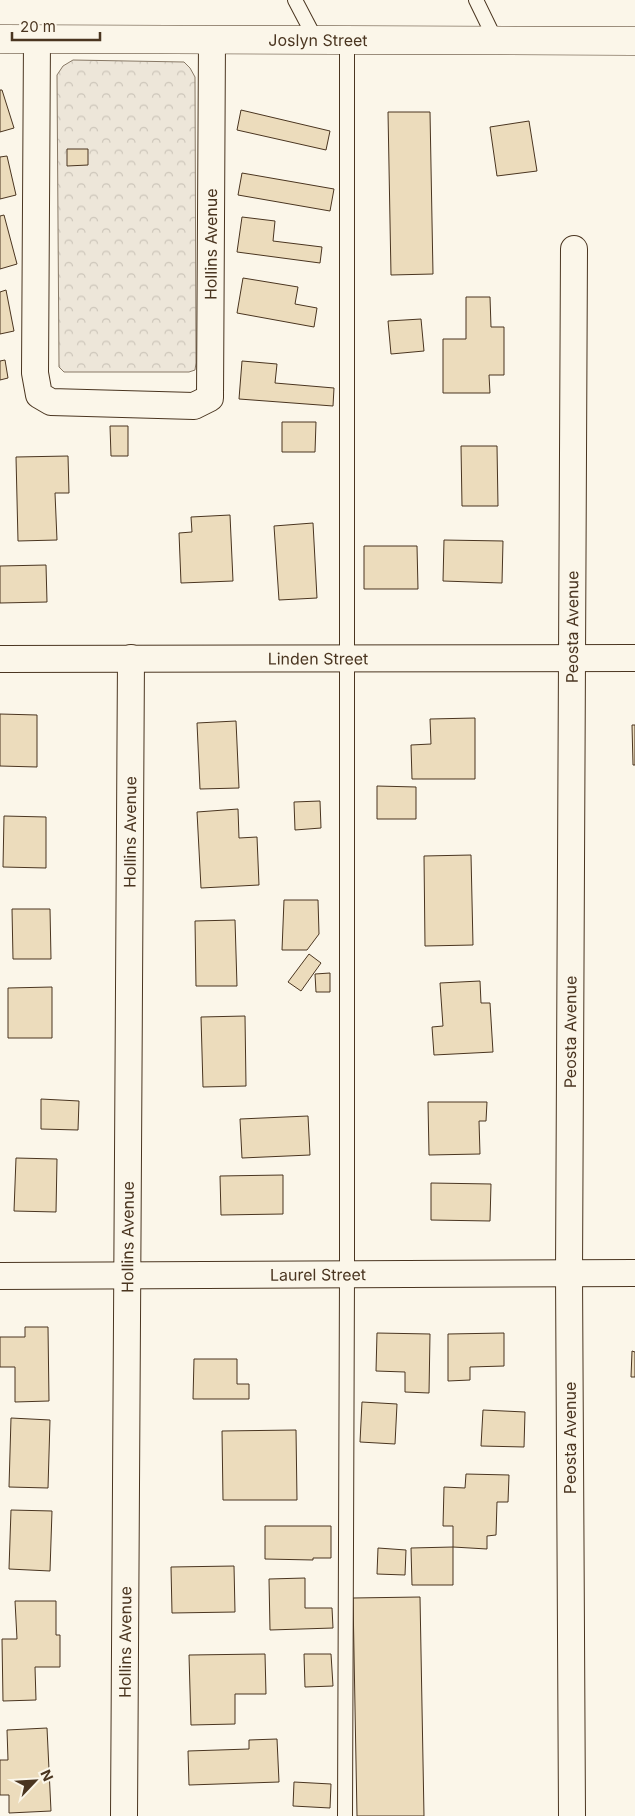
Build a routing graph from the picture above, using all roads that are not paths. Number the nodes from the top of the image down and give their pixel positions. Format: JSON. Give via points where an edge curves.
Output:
{"nodes":[{"id":1,"x":296,"y":0,"type":"edge"},
{"id":2,"x":476,"y":0,"type":"edge"},
{"id":3,"x":0,"y":39,"type":"edge"},
{"id":4,"x":37,"y":39,"type":"junction"},
{"id":5,"x":212,"y":40,"type":"junction"},
{"id":6,"x":316,"y":40,"type":"junction"},
{"id":7,"x":348,"y":40,"type":"junction"},
{"id":8,"x":495,"y":40,"type":"junction"},
{"id":9,"x":635,"y":41,"type":"edge"},
{"id":10,"x":574,"y":249,"type":"dead end"},
{"id":11,"x":131,"y":658,"type":"junction"},
{"id":12,"x":347,"y":658,"type":"junction"},
{"id":13,"x":573,"y":658,"type":"junction"},
{"id":14,"x":635,"y":658,"type":"edge"},
{"id":15,"x":0,"y":660,"type":"edge"},
{"id":16,"x":569,"y":1273,"type":"junction"},
{"id":17,"x":635,"y":1273,"type":"edge"},
{"id":18,"x":347,"y":1274,"type":"junction"},
{"id":19,"x":0,"y":1276,"type":"edge"},
{"id":20,"x":127,"y":1276,"type":"junction"},
{"id":21,"x":124,"y":1816,"type":"edge"},
{"id":22,"x":345,"y":1816,"type":"edge"},
{"id":23,"x":572,"y":1816,"type":"edge"}],
"edges":[{"from":1,"to":6,"type":"lane"},
{"from":2,"to":8,"type":"lane"},
{"from":3,"to":4,"type":"street","name":"Joslyn Street"},
{"from":4,"to":5,"type":"street","name":"Joslyn Street"},
{"from":4,"to":5,"type":"street","name":"Hollins Avenue","via":[[35,373],[39,395],[51,402],[194,406],[210,398]]},
{"from":5,"to":6,"type":"street","name":"Joslyn Street"},
{"from":6,"to":7,"type":"street","name":"Joslyn Street"},
{"from":7,"to":8,"type":"street","name":"Joslyn Street"},
{"from":7,"to":12,"type":"lane"},
{"from":8,"to":9,"type":"street","name":"Joslyn Street"},
{"from":10,"to":13,"type":"street","name":"Peosta Avenue"},
{"from":11,"to":12,"type":"street","name":"Linden Street"},
{"from":11,"to":15,"type":"street","name":"Linden Street"},
{"from":11,"to":20,"type":"street","name":"Hollins Avenue"},
{"from":12,"to":13,"type":"street","name":"Linden Street"},
{"from":12,"to":18,"type":"lane"},
{"from":13,"to":14,"type":"street","name":"Linden Street"},
{"from":13,"to":16,"type":"street","name":"Peosta Avenue"},
{"from":16,"to":17,"type":"street","name":"Laurel Street"},
{"from":16,"to":18,"type":"street","name":"Laurel Street"},
{"from":16,"to":23,"type":"street","name":"Peosta Avenue"},
{"from":18,"to":20,"type":"street","name":"Laurel Street"},
{"from":18,"to":22,"type":"lane"},
{"from":19,"to":20,"type":"street","name":"Laurel Street"},
{"from":20,"to":21,"type":"street","name":"Hollins Avenue"}]}
